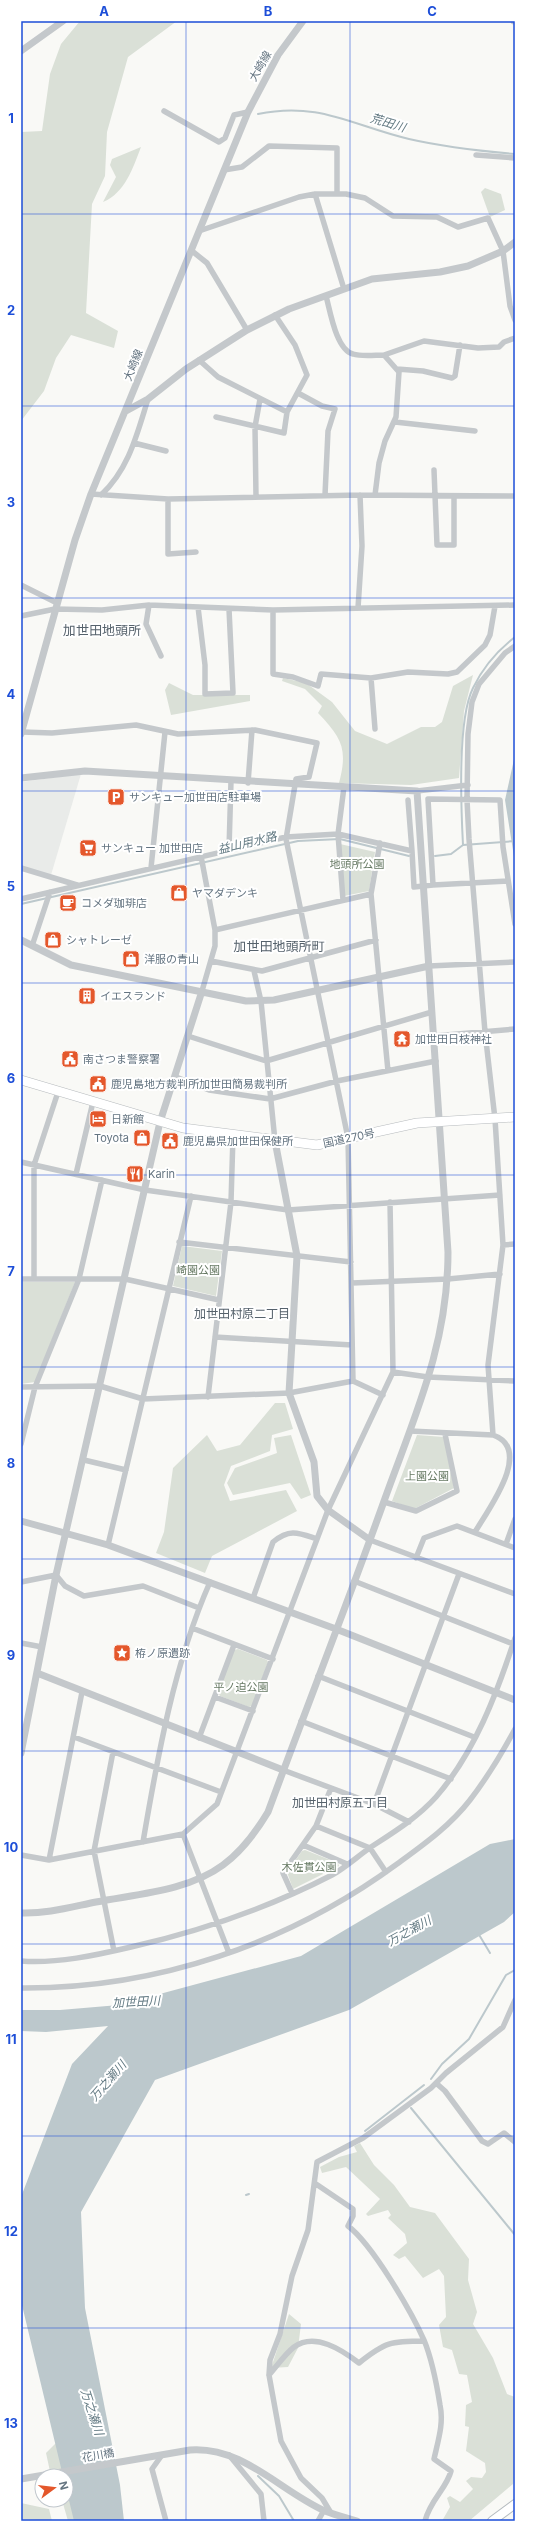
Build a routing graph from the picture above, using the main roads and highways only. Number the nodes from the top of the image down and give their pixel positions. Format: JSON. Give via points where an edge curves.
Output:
{"nodes":[{"id":1,"x":21,"y":1080,"type":"edge"},
{"id":2,"x":515,"y":1117,"type":"edge"},
{"id":3,"x":515,"y":2504,"type":"edge"},
{"id":4,"x":492,"y":2521,"type":"edge"}],
"edges":[{"from":1,"to":2,"type":"highway","name":"国道270号","via":[[183,1128],[275,1141],[317,1144],[417,1124]]},
{"from":3,"to":4,"type":"main road"}]}
